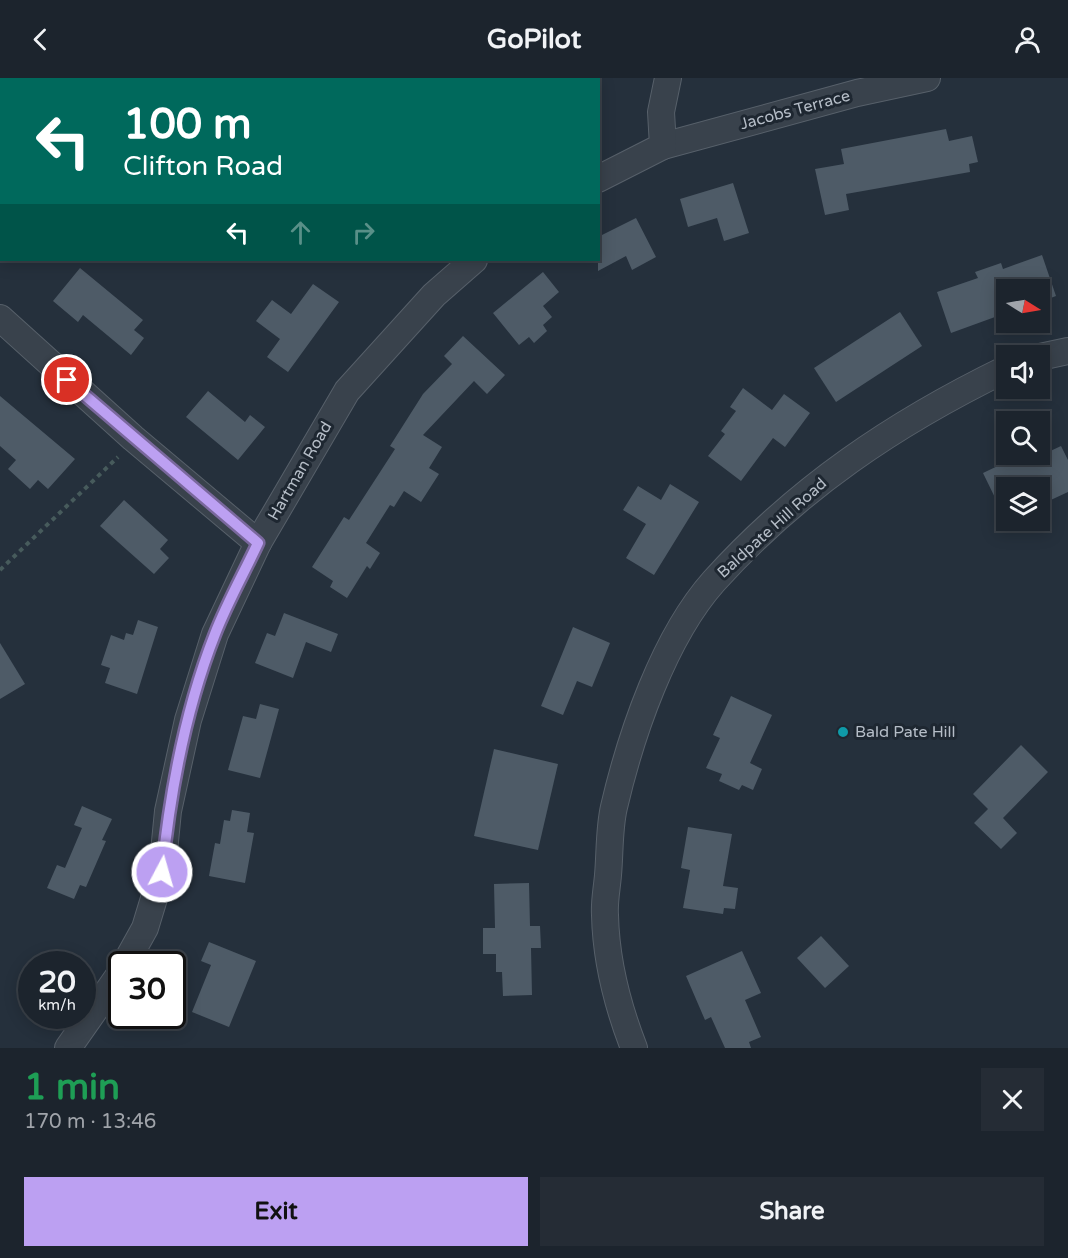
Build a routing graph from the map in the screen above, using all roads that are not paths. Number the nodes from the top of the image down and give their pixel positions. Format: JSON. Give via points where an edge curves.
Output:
{"nodes":[{"id":1,"x":668,"y":78,"type":"edge"},
{"id":2,"x":927,"y":78,"type":"edge"},
{"id":3,"x":663,"y":146,"type":"junction"},
{"id":4,"x":600,"y":178,"type":"edge"},
{"id":5,"x":473,"y":261,"type":"edge"},
{"id":6,"x":0,"y":318,"type":"edge"},
{"id":7,"x":1068,"y":351,"type":"edge"},
{"id":8,"x":1050,"y":355,"type":"edge"},
{"id":9,"x":996,"y":374,"type":"edge"},
{"id":10,"x":258,"y":543,"type":"junction"},
{"id":11,"x":132,"y":951,"type":"edge"},
{"id":12,"x":108,"y":991,"type":"edge"},
{"id":13,"x":68,"y":1048,"type":"edge"},
{"id":14,"x":634,"y":1048,"type":"edge"}],
"edges":[{"from":1,"to":3,"type":"street","via":[[660,112]]},
{"from":2,"to":3,"type":"street","name":"Jacobs Terrace"},
{"from":3,"to":4,"type":"street"},
{"from":5,"to":10,"type":"street","name":"Hartman Road","via":[[434,295],[347,391]]},
{"from":6,"to":10,"type":"street","via":[[133,438]]},
{"from":7,"to":8,"type":"street"},
{"from":9,"to":14,"type":"street","name":"Baldpate Hill Road","via":[[945,399],[856,454],[781,515],[713,582],[670,646],[639,721],[613,809],[605,915],[619,1008]]},
{"from":10,"to":11,"type":"street","name":"Hartman Road","via":[[211,645],[188,720],[168,812],[162,872],[145,928]]},
{"from":12,"to":13,"type":"street"}]}
